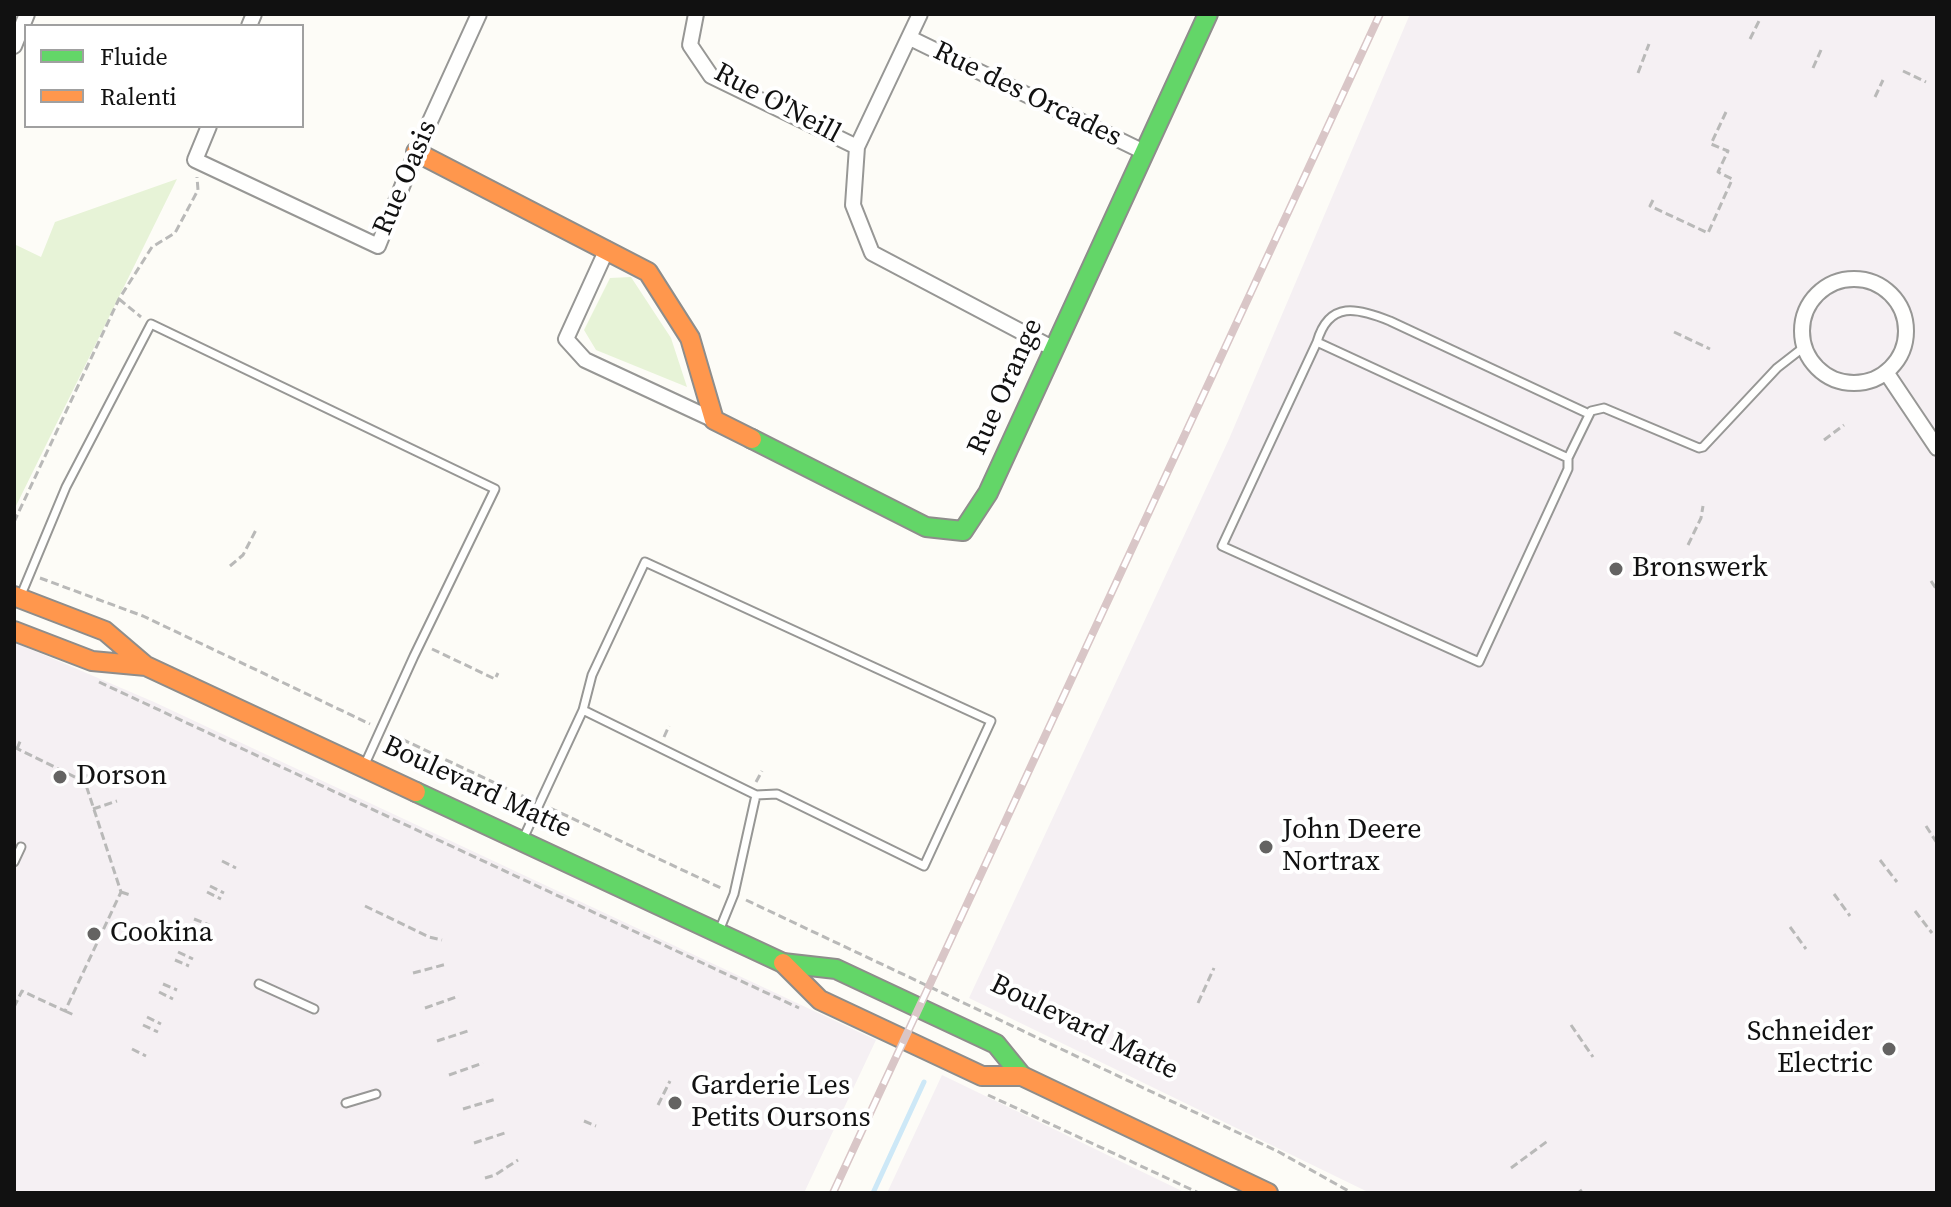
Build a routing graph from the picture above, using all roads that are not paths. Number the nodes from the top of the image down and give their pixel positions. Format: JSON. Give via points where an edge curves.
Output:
{"nodes":[{"id":1,"x":27,"y":14,"type":"edge"},
{"id":2,"x":479,"y":14,"type":"edge"},
{"id":3,"x":696,"y":14,"type":"edge"},
{"id":4,"x":920,"y":14,"type":"edge"},
{"id":5,"x":1208,"y":14,"type":"edge"},
{"id":6,"x":910,"y":38,"type":"junction"},
{"id":7,"x":14,"y":46,"type":"edge"},
{"id":8,"x":208,"y":128,"type":"edge"},
{"id":9,"x":857,"y":147,"type":"junction"},
{"id":10,"x":416,"y":152,"type":"junction"},
{"id":11,"x":1144,"y":152,"type":"junction"},
{"id":12,"x":607,"y":249,"type":"junction"},
{"id":13,"x":1317,"y":342,"type":"junction"},
{"id":14,"x":1804,"y":347,"type":"junction"},
{"id":15,"x":1054,"y":349,"type":"junction"},
{"id":16,"x":1886,"y":372,"type":"junction"},
{"id":17,"x":1589,"y":414,"type":"junction"},
{"id":18,"x":714,"y":420,"type":"junction"},
{"id":19,"x":1937,"y":448,"type":"edge"},
{"id":20,"x":1568,"y":458,"type":"junction"},
{"id":21,"x":17,"y":597,"type":"edge"},
{"id":22,"x":14,"y":631,"type":"edge"},
{"id":23,"x":146,"y":666,"type":"junction"},
{"id":24,"x":583,"y":710,"type":"junction"},
{"id":25,"x":364,"y":766,"type":"junction"},
{"id":26,"x":756,"y":795,"type":"junction"},
{"id":27,"x":523,"y":841,"type":"junction"},
{"id":28,"x":21,"y":847,"type":"dead end"},
{"id":29,"x":14,"y":862,"type":"edge"},
{"id":30,"x":719,"y":933,"type":"junction"},
{"id":31,"x":783,"y":963,"type":"junction"},
{"id":32,"x":259,"y":984,"type":"dead end"},
{"id":33,"x":314,"y":1009,"type":"dead end"},
{"id":34,"x":1022,"y":1076,"type":"junction"},
{"id":35,"x":376,"y":1094,"type":"dead end"},
{"id":36,"x":346,"y":1103,"type":"dead end"},
{"id":37,"x":1268,"y":1193,"type":"edge"}],
"edges":[{"from":1,"to":7,"type":"street"},
{"from":2,"to":10,"type":"street","name":"Rue Oasis"},
{"from":3,"to":9,"type":"street","name":"Rue O'Neill","via":[[690,45],[711,76]]},
{"from":4,"to":6,"type":"street"},
{"from":5,"to":11,"type":"main road","name":"Rue Orange"},
{"from":6,"to":9,"type":"street"},
{"from":6,"to":11,"type":"street","name":"Rue des Orcades"},
{"from":8,"to":10,"type":"street","name":"Rue Oasis","via":[[195,160],[378,246]]},
{"from":9,"to":15,"type":"street","via":[[853,205],[872,253]]},
{"from":10,"to":12,"type":"main road"},
{"from":11,"to":15,"type":"main road","name":"Rue Orange"},
{"from":12,"to":18,"type":"main road","via":[[648,272],[690,338]]},
{"from":12,"to":18,"type":"street","name":"Rue Orange","via":[[566,339],[585,360]]},
{"from":13,"to":17,"type":"lane","via":[[1333,315],[1362,311]]},
{"from":13,"to":20,"type":"lane"},
{"from":13,"to":20,"type":"lane","via":[[1222,546],[1479,662],[1568,469]]},
{"from":14,"to":16,"type":"street","via":[[1813,365],[1836,381],[1866,382]]},
{"from":14,"to":16,"type":"street","via":[[1802,321],[1817,293],[1846,279],[1872,282],[1895,299],[1906,326],[1901,353]]},
{"from":14,"to":17,"type":"lane","via":[[1777,368],[1703,447],[1604,408]]},
{"from":15,"to":18,"type":"main road","name":"Rue Orange","via":[[988,493],[963,531],[926,527]]},
{"from":16,"to":19,"type":"street"},
{"from":17,"to":20,"type":"lane"},
{"from":21,"to":23,"type":"main road","name":"Boulevard Matte","via":[[105,631]]},
{"from":21,"to":25,"type":"lane","via":[[66,487],[151,324],[495,489]]},
{"from":22,"to":23,"type":"main road","name":"Boulevard Matte","via":[[92,661]]},
{"from":23,"to":25,"type":"main road","name":"Boulevard Matte"},
{"from":24,"to":26,"type":"lane"},
{"from":24,"to":26,"type":"lane","via":[[592,675],[645,562],[991,721],[924,866],[777,794]]},
{"from":24,"to":27,"type":"lane"},
{"from":25,"to":27,"type":"main road","name":"Boulevard Matte"},
{"from":26,"to":30,"type":"lane","via":[[734,894]]},
{"from":27,"to":30,"type":"main road","name":"Boulevard Matte"},
{"from":28,"to":29,"type":"lane"},
{"from":30,"to":31,"type":"main road","name":"Boulevard Matte"},
{"from":31,"to":34,"type":"main road","name":"Boulevard Matte","via":[[820,1000],[982,1076]]},
{"from":31,"to":34,"type":"main road","name":"Boulevard Matte","via":[[836,969],[996,1044]]},
{"from":32,"to":33,"type":"lane"},
{"from":34,"to":37,"type":"main road","name":"Boulevard Matte"},
{"from":35,"to":36,"type":"lane"}]}
